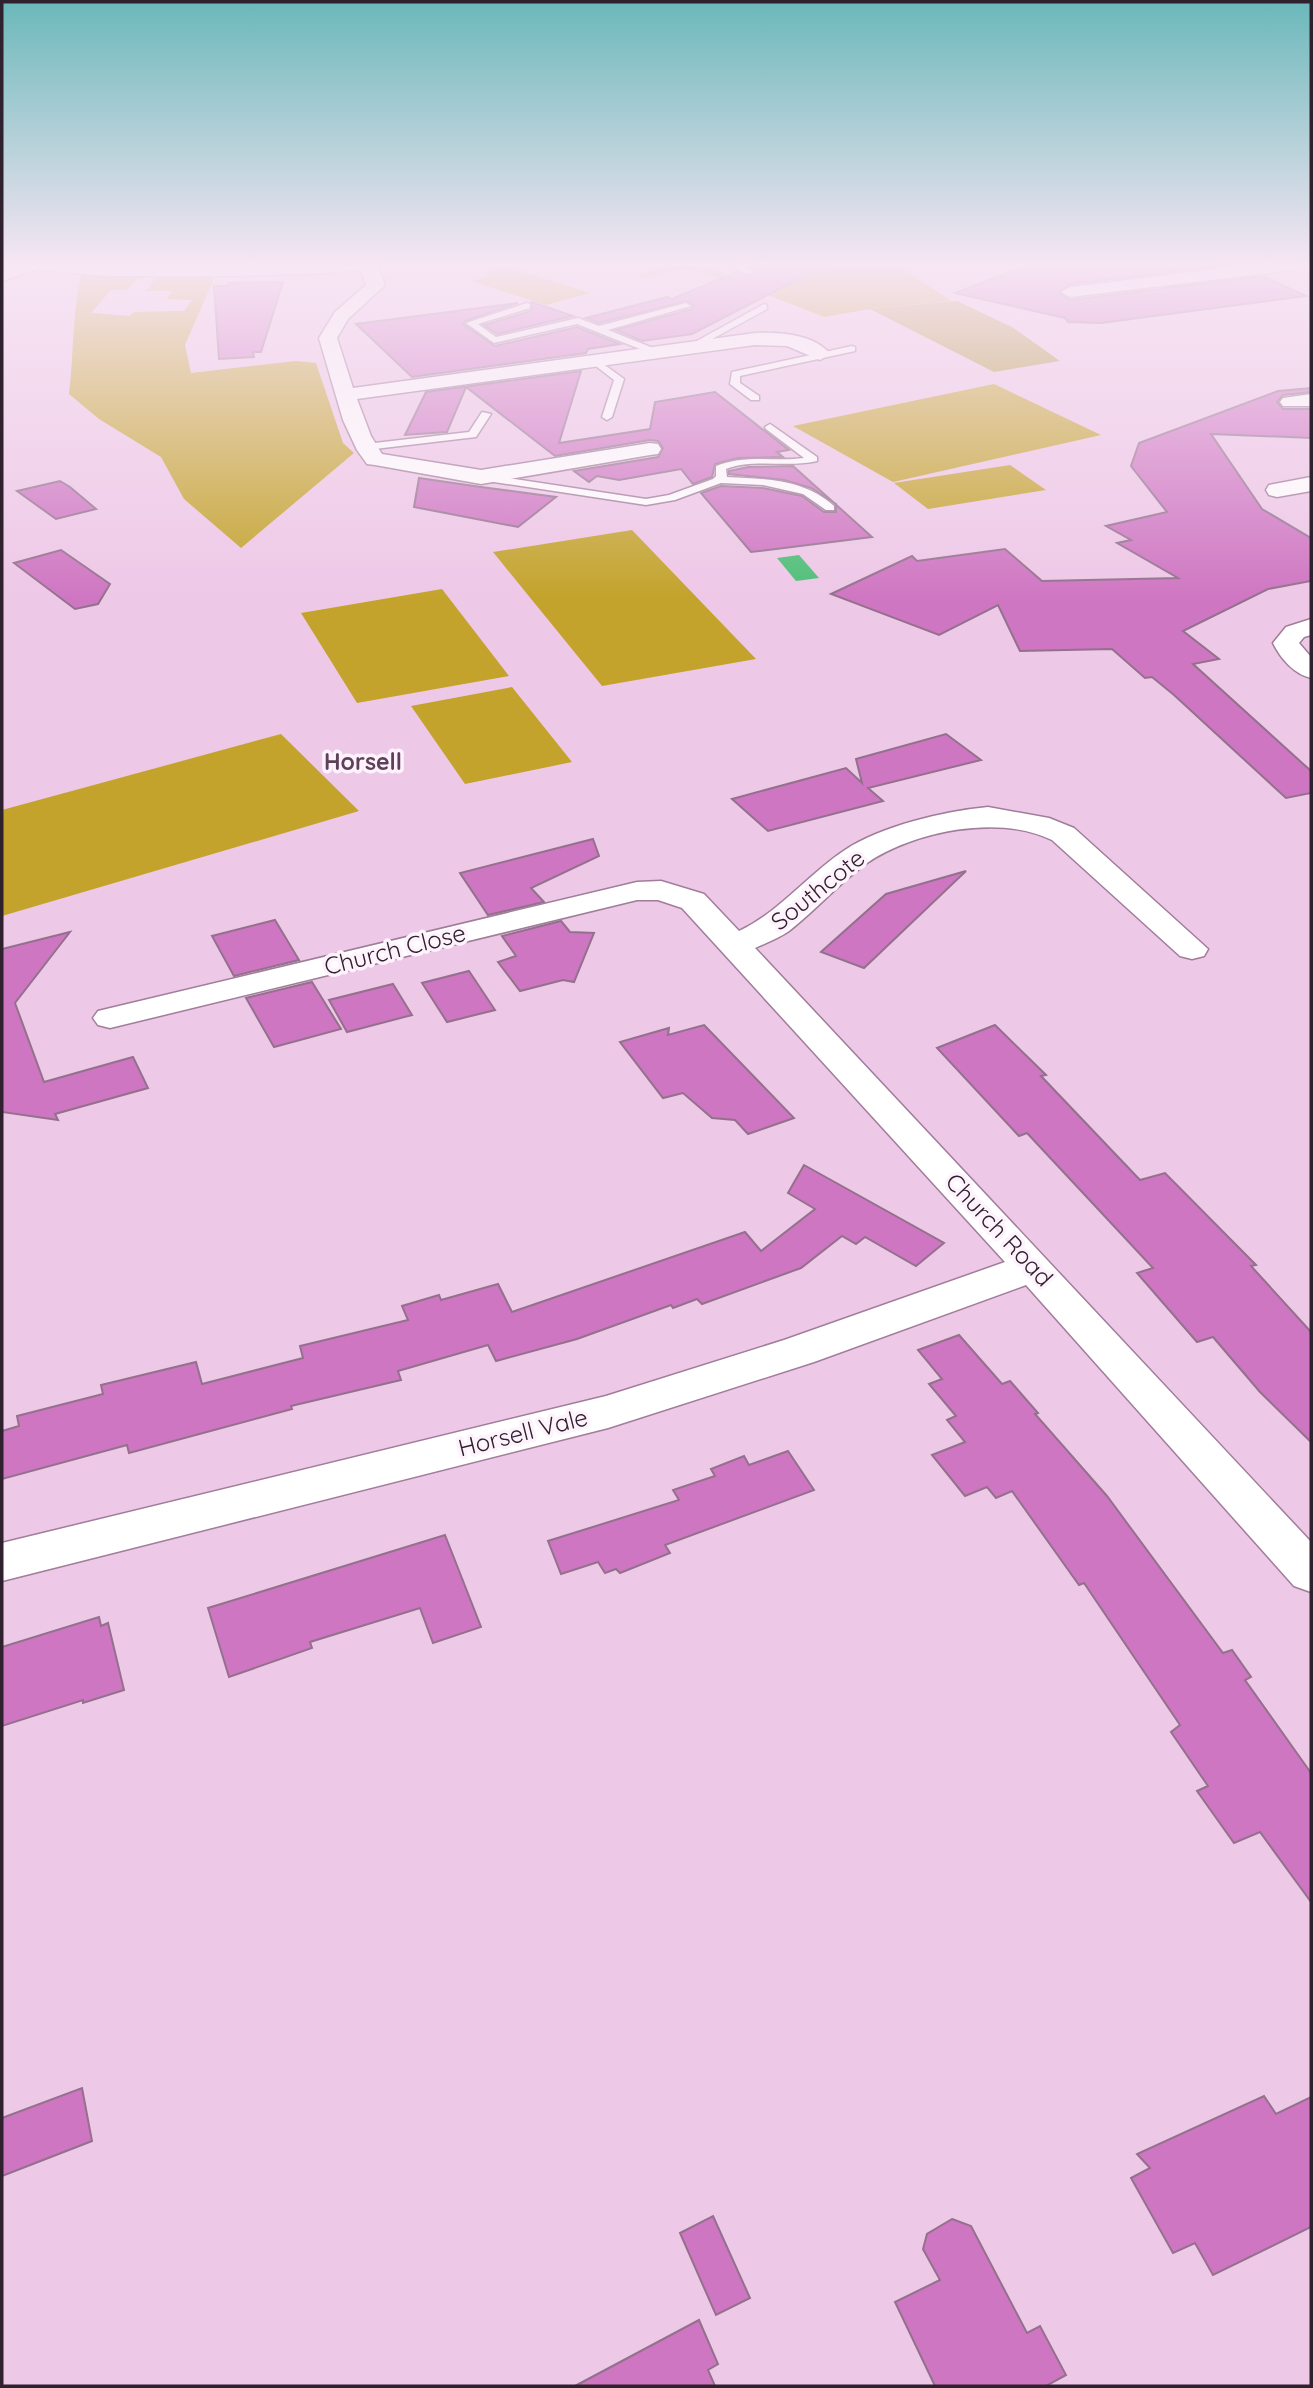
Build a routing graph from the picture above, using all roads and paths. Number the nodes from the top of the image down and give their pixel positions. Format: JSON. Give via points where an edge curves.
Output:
{"nodes":[{"id":1,"x":339,"y":376,"type":"edge"},
{"id":2,"x":478,"y":376,"type":"edge"},
{"id":3,"x":616,"y":376,"type":"edge"},
{"id":4,"x":736,"y":376,"type":"edge"},
{"id":5,"x":345,"y":395,"type":"junction"},
{"id":6,"x":755,"y":398,"type":"dead end"},
{"id":7,"x":1311,"y":400,"type":"edge"},
{"id":8,"x":1290,"y":402,"type":"dead end"},
{"id":9,"x":486,"y":414,"type":"dead end"},
{"id":10,"x":607,"y":417,"type":"dead end"},
{"id":11,"x":770,"y":428,"type":"dead end"},
{"id":12,"x":650,"y":449,"type":"dead end"},
{"id":13,"x":371,"y":453,"type":"junction"},
{"id":14,"x":481,"y":477,"type":"junction"},
{"id":15,"x":719,"y":480,"type":"junction"},
{"id":16,"x":830,"y":508,"type":"dead end"},
{"id":17,"x":1311,"y":627,"type":"edge"},
{"id":18,"x":1311,"y":670,"type":"edge"},
{"id":19,"x":680,"y":894,"type":"joint"},
{"id":20,"x":1192,"y":937,"type":"dead end"},
{"id":21,"x":733,"y":947,"type":"junction"},
{"id":22,"x":110,"y":1018,"type":"dead end"},
{"id":23,"x":1033,"y":1266,"type":"junction"},
{"id":24,"x":2,"y":1562,"type":"edge"},
{"id":25,"x":1311,"y":1573,"type":"edge"}],
"edges":[{"from":1,"to":5,"type":"street"},
{"from":2,"to":5,"type":"street"},
{"from":3,"to":10,"type":"lane","via":[[619,379]]},
{"from":4,"to":6,"type":"lane","via":[[735,384]]},
{"from":5,"to":13,"type":"street"},
{"from":7,"to":8,"type":"street"},
{"from":9,"to":13,"type":"lane","via":[[472,435]]},
{"from":11,"to":15,"type":"lane","via":[[813,459],[728,464],[720,468]]},
{"from":12,"to":14,"type":"street"},
{"from":13,"to":14,"type":"street"},
{"from":14,"to":15,"type":"lane","via":[[646,502]]},
{"from":15,"to":16,"type":"lane","via":[[776,484],[820,496]]},
{"from":17,"to":18,"type":"street","via":[[1295,632],[1286,643]]},
{"from":19,"to":21,"type":"street","name":"Church Road","via":[[693,901]]},
{"from":19,"to":22,"type":"street","name":"Church Close","via":[[637,891],[141,1004]]},
{"from":20,"to":21,"type":"street","name":"Southcote","via":[[1063,834],[987,810],[874,846],[775,926]]},
{"from":21,"to":23,"type":"street","name":"Church Road"},
{"from":23,"to":24,"type":"street","name":"Horsell Vale","via":[[799,1351],[608,1412]]},
{"from":23,"to":25,"type":"street","name":"Church Road"}]}
